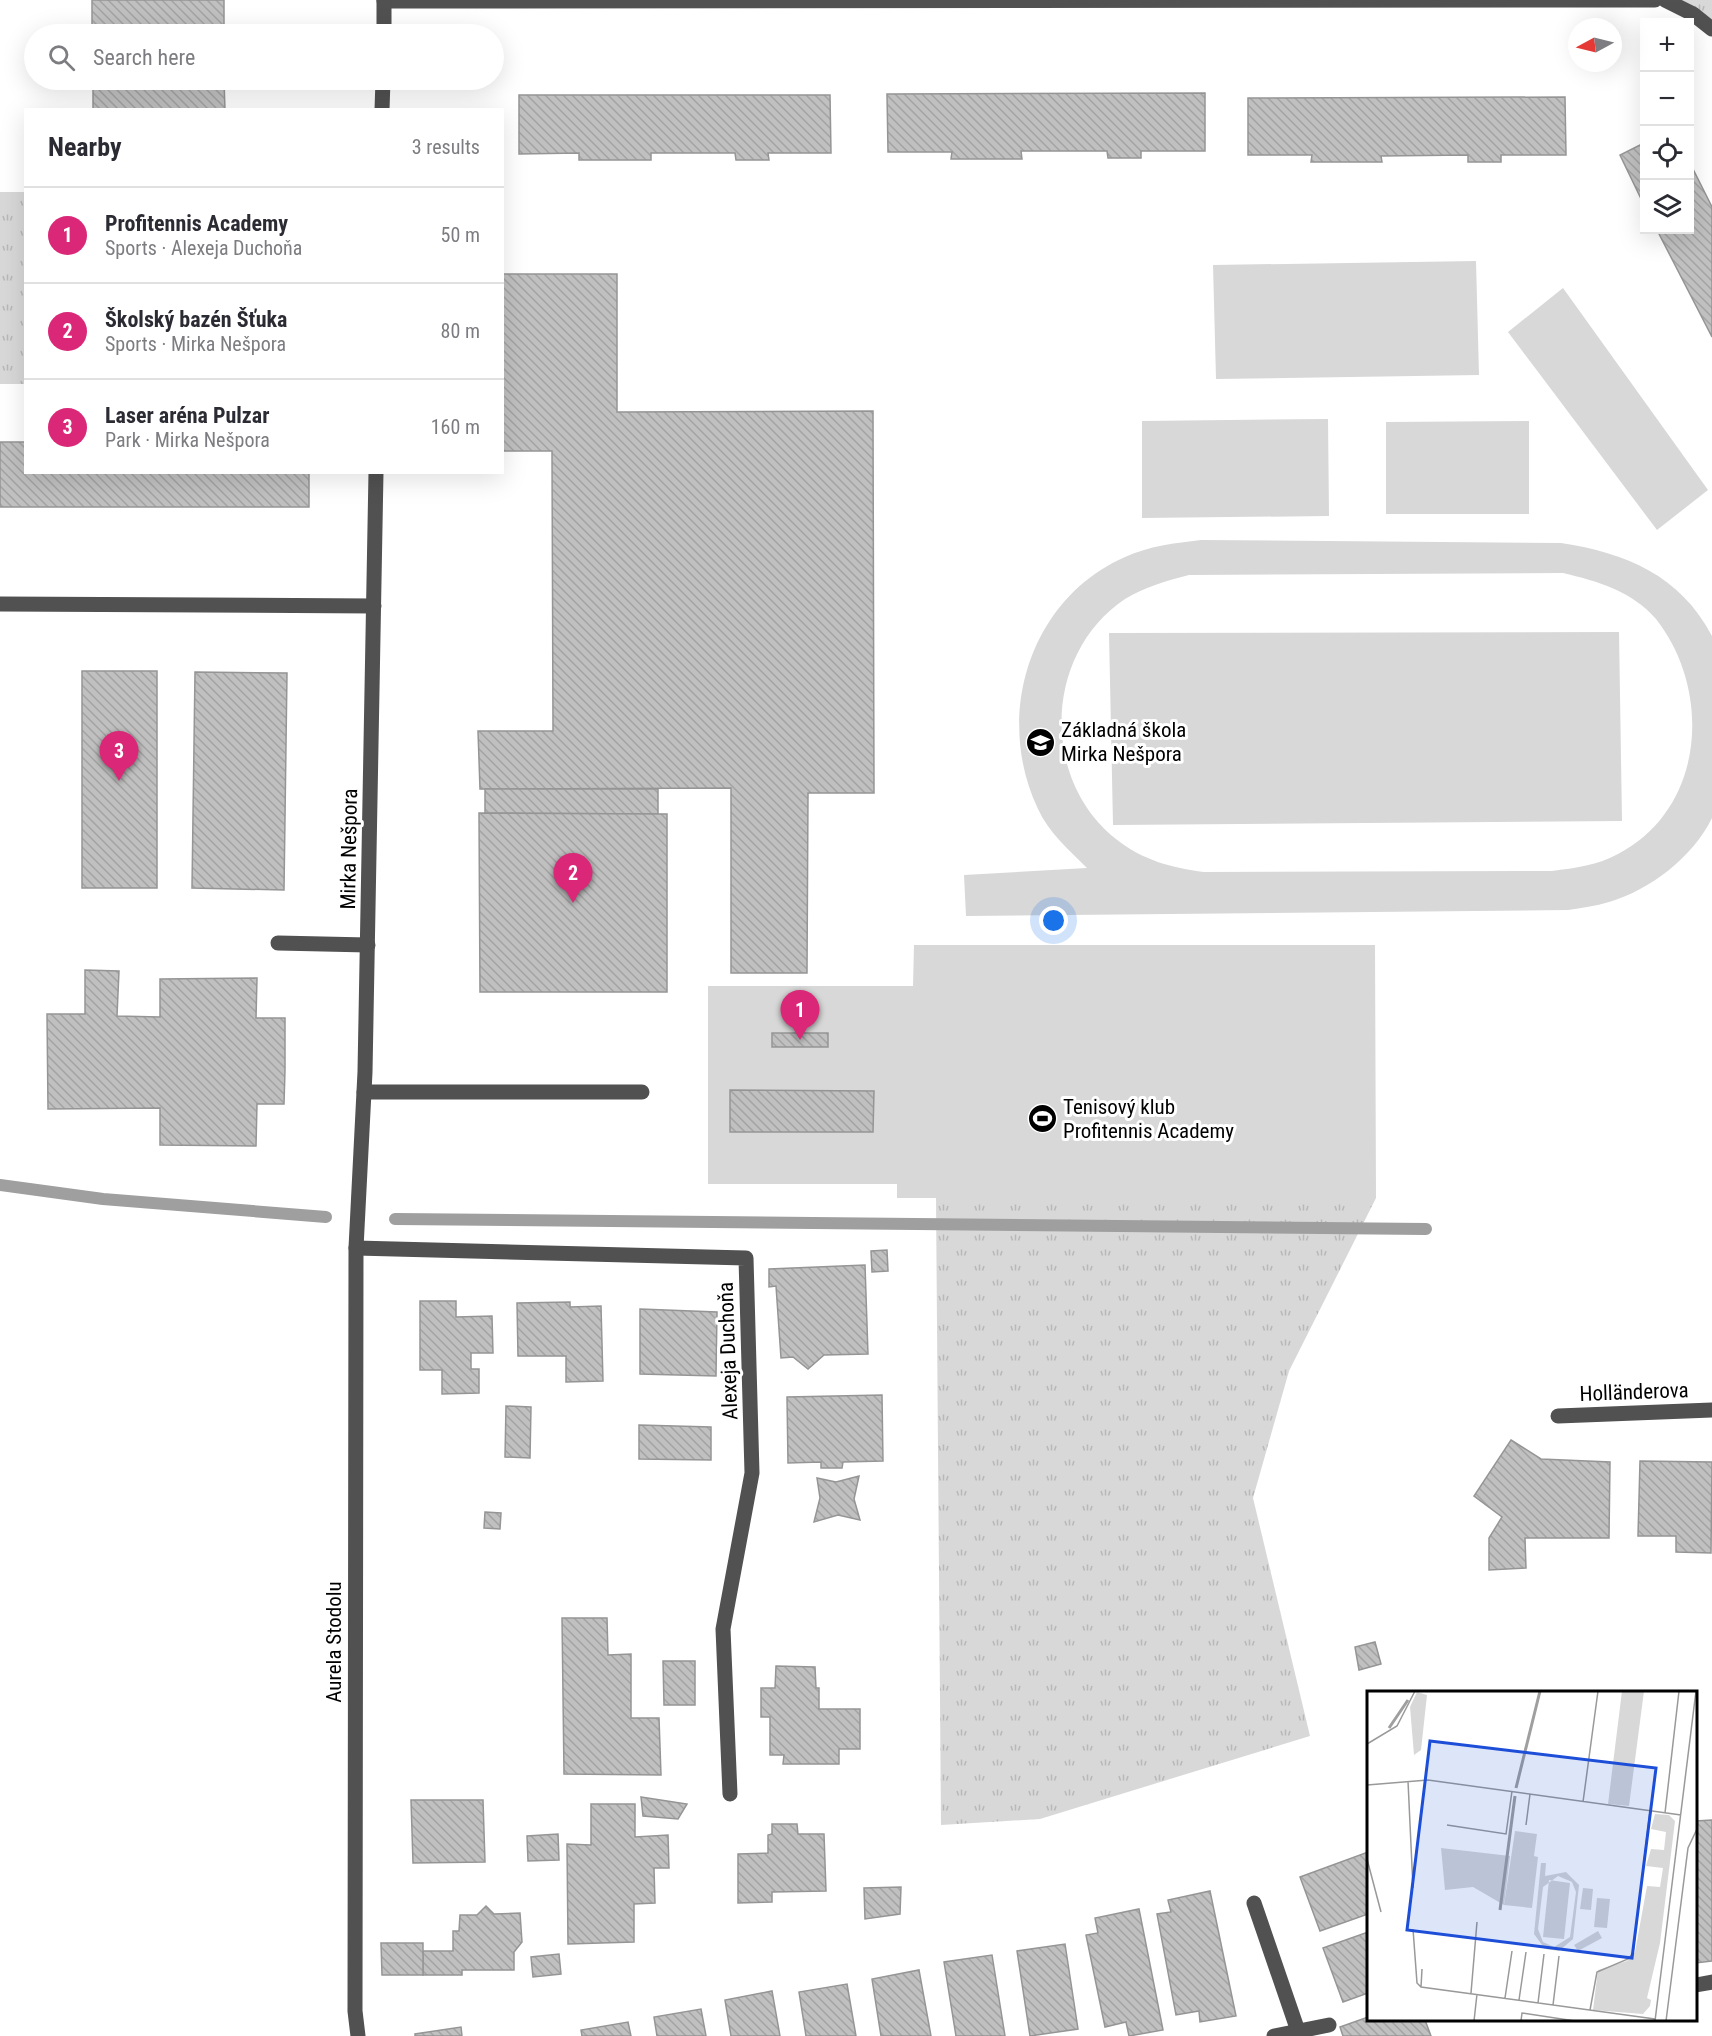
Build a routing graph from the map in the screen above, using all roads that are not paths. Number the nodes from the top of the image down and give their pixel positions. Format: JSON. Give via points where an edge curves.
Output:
{"nodes":[{"id":1,"x":384,"y":0,"type":"edge"},
{"id":2,"x":1655,"y":0,"type":"edge"},
{"id":3,"x":1665,"y":0,"type":"edge"},
{"id":4,"x":384,"y":24,"type":"edge"},
{"id":5,"x":1712,"y":29,"type":"edge"},
{"id":6,"x":383,"y":90,"type":"edge"},
{"id":7,"x":382,"y":108,"type":"edge"},
{"id":8,"x":376,"y":474,"type":"edge"},
{"id":9,"x":0,"y":604,"type":"edge"},
{"id":10,"x":374,"y":606,"type":"junction"},
{"id":11,"x":278,"y":943,"type":"dead end"},
{"id":12,"x":368,"y":945,"type":"junction"},
{"id":13,"x":364,"y":1092,"type":"junction"},
{"id":14,"x":642,"y":1092,"type":"dead end"},
{"id":15,"x":356,"y":1248,"type":"junction"},
{"id":16,"x":1712,"y":1410,"type":"edge"},
{"id":17,"x":1558,"y":1416,"type":"dead end"},
{"id":18,"x":730,"y":1794,"type":"dead end"},
{"id":19,"x":1254,"y":1903,"type":"dead end"},
{"id":20,"x":1712,"y":1982,"type":"edge"},
{"id":21,"x":1697,"y":1985,"type":"edge"},
{"id":22,"x":1329,"y":2025,"type":"dead end"},
{"id":23,"x":1298,"y":2031,"type":"junction"},
{"id":24,"x":358,"y":2036,"type":"edge"},
{"id":25,"x":1274,"y":2036,"type":"edge"}],
"edges":[{"from":1,"to":2,"type":"street"},
{"from":1,"to":4,"type":"street"},
{"from":3,"to":5,"type":"street"},
{"from":6,"to":7,"type":"street"},
{"from":8,"to":10,"type":"street","name":"Mirka Nešpora"},
{"from":9,"to":10,"type":"street"},
{"from":10,"to":12,"type":"street","name":"Mirka Nešpora"},
{"from":11,"to":12,"type":"street"},
{"from":12,"to":13,"type":"street","name":"Mirka Nešpora"},
{"from":13,"to":14,"type":"street"},
{"from":13,"to":15,"type":"street","name":"Mirka Nešpora"},
{"from":15,"to":18,"type":"street","name":"Alexeja Duchoňa","via":[[746,1258],[752,1473],[723,1629]]},
{"from":15,"to":24,"type":"street","name":"Aurela Stodolu","via":[[354,1763]]},
{"from":16,"to":17,"type":"street","name":"Holländerova"},
{"from":19,"to":23,"type":"street"},
{"from":20,"to":21,"type":"street"},
{"from":22,"to":23,"type":"street"},
{"from":23,"to":25,"type":"street"}]}
